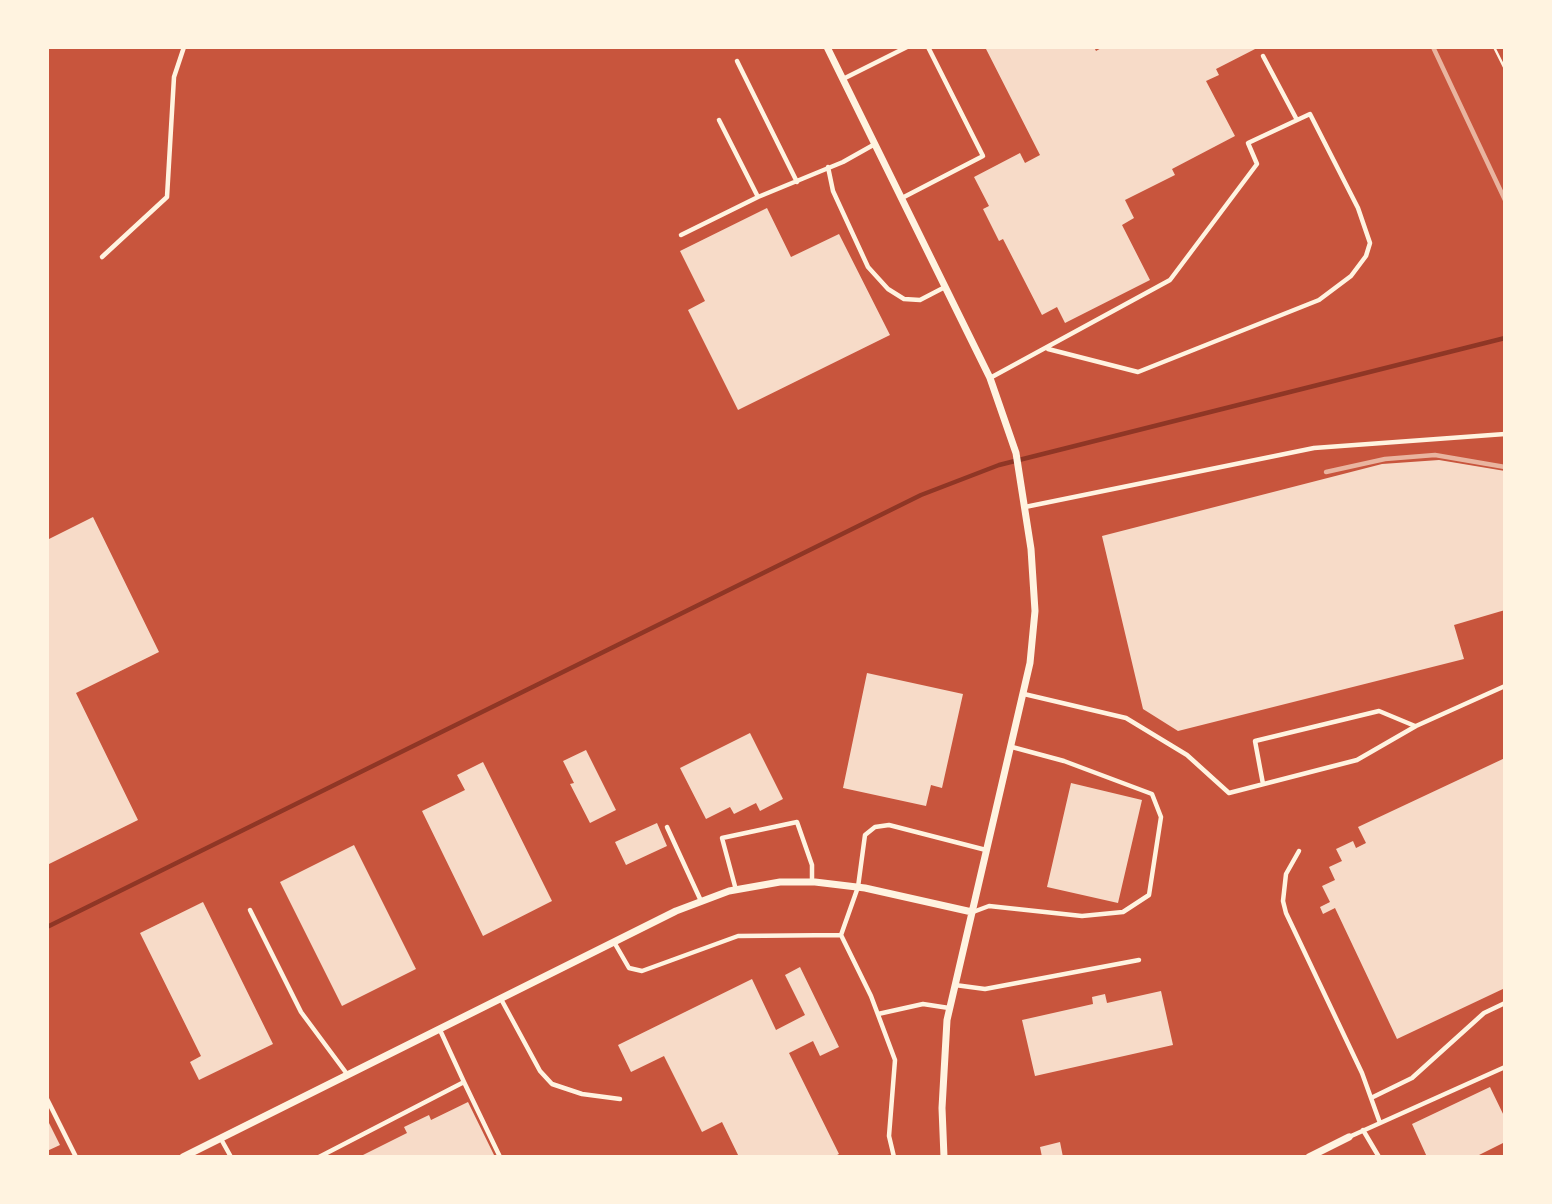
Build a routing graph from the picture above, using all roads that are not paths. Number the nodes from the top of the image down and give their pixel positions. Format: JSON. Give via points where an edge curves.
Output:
{"nodes":[{"id":1,"x":184,"y":47,"type":"edge"},
{"id":2,"x":827,"y":47,"type":"edge"},
{"id":3,"x":907,"y":47,"type":"edge"},
{"id":4,"x":928,"y":47,"type":"edge"},
{"id":5,"x":1263,"y":56,"type":"dead end"},
{"id":6,"x":737,"y":61,"type":"dead end"},
{"id":7,"x":842,"y":79,"type":"junction"},
{"id":8,"x":719,"y":120,"type":"dead end"},
{"id":9,"x":1297,"y":120,"type":"junction"},
{"id":10,"x":875,"y":144,"type":"junction"},
{"id":11,"x":828,"y":167,"type":"junction"},
{"id":12,"x":797,"y":183,"type":"junction"},
{"id":13,"x":758,"y":197,"type":"junction"},
{"id":14,"x":901,"y":198,"type":"junction"},
{"id":15,"x":681,"y":235,"type":"dead end"},
{"id":16,"x":102,"y":257,"type":"dead end"},
{"id":17,"x":946,"y":287,"type":"junction"},
{"id":18,"x":1048,"y":349,"type":"junction"},
{"id":19,"x":990,"y":378,"type":"junction"},
{"id":20,"x":1505,"y":434,"type":"edge"},
{"id":21,"x":1025,"y":507,"type":"junction"},
{"id":22,"x":1505,"y":686,"type":"edge"},
{"id":23,"x":1024,"y":694,"type":"junction"},
{"id":24,"x":1416,"y":726,"type":"junction"},
{"id":25,"x":1013,"y":747,"type":"junction"},
{"id":26,"x":1263,"y":784,"type":"junction"},
{"id":27,"x":667,"y":827,"type":"dead end"},
{"id":28,"x":987,"y":851,"type":"junction"},
{"id":29,"x":1300,"y":851,"type":"dead end"},
{"id":30,"x":811,"y":882,"type":"junction"},
{"id":31,"x":858,"y":887,"type":"junction"},
{"id":32,"x":736,"y":890,"type":"junction"},
{"id":33,"x":701,"y":901,"type":"junction"},
{"id":34,"x":250,"y":910,"type":"dead end"},
{"id":35,"x":972,"y":912,"type":"junction"},
{"id":36,"x":841,"y":935,"type":"junction"},
{"id":37,"x":614,"y":942,"type":"junction"},
{"id":38,"x":1139,"y":961,"type":"dead end"},
{"id":39,"x":954,"y":984,"type":"junction"},
{"id":40,"x":500,"y":999,"type":"junction"},
{"id":41,"x":1505,"y":1003,"type":"edge"},
{"id":42,"x":949,"y":1008,"type":"junction"},
{"id":43,"x":878,"y":1014,"type":"junction"},
{"id":44,"x":440,"y":1029,"type":"junction"},
{"id":45,"x":1505,"y":1067,"type":"edge"},
{"id":46,"x":347,"y":1074,"type":"junction"},
{"id":47,"x":464,"y":1082,"type":"junction"},
{"id":48,"x":1371,"y":1098,"type":"junction"},
{"id":49,"x":47,"y":1099,"type":"edge"},
{"id":50,"x":620,"y":1100,"type":"dead end"},
{"id":51,"x":1380,"y":1123,"type":"junction"},
{"id":52,"x":1363,"y":1130,"type":"junction"},
{"id":53,"x":1349,"y":1137,"type":"joint"},
{"id":54,"x":220,"y":1138,"type":"junction"},
{"id":55,"x":76,"y":1157,"type":"edge"},
{"id":56,"x":183,"y":1157,"type":"edge"},
{"id":57,"x":231,"y":1157,"type":"edge"},
{"id":58,"x":319,"y":1157,"type":"edge"},
{"id":59,"x":500,"y":1157,"type":"edge"},
{"id":60,"x":894,"y":1157,"type":"edge"},
{"id":61,"x":944,"y":1157,"type":"edge"},
{"id":62,"x":1309,"y":1157,"type":"edge"},
{"id":63,"x":1379,"y":1157,"type":"edge"}],
"edges":[{"from":1,"to":16,"type":"lane","via":[[174,77],[167,197]]},
{"from":2,"to":7,"type":"street"},
{"from":3,"to":7,"type":"lane"},
{"from":4,"to":14,"type":"lane","via":[[983,156]]},
{"from":5,"to":9,"type":"lane"},
{"from":6,"to":12,"type":"lane"},
{"from":7,"to":10,"type":"street"},
{"from":8,"to":13,"type":"lane"},
{"from":9,"to":18,"type":"lane","via":[[1248,143],[1257,164],[1170,279]]},
{"from":9,"to":18,"type":"lane","via":[[1310,114],[1370,243],[1361,265],[1338,288],[1319,300],[1138,372]]},
{"from":10,"to":11,"type":"lane"},
{"from":10,"to":14,"type":"street"},
{"from":11,"to":12,"type":"lane"},
{"from":11,"to":17,"type":"lane","via":[[833,191],[868,267],[888,289],[904,299],[920,300]]},
{"from":12,"to":13,"type":"lane"},
{"from":13,"to":15,"type":"lane"},
{"from":14,"to":17,"type":"street"},
{"from":17,"to":19,"type":"street"},
{"from":18,"to":19,"type":"lane"},
{"from":19,"to":21,"type":"street","via":[[1017,453]]},
{"from":20,"to":21,"type":"lane","via":[[1314,449]]},
{"from":21,"to":23,"type":"street","via":[[1035,611]]},
{"from":22,"to":24,"type":"lane"},
{"from":23,"to":25,"type":"street"},
{"from":23,"to":26,"type":"lane","via":[[1126,718],[1187,755],[1229,793]]},
{"from":24,"to":26,"type":"lane","via":[[1357,760]]},
{"from":24,"to":26,"type":"lane","via":[[1379,711],[1255,741]]},
{"from":25,"to":28,"type":"street"},
{"from":25,"to":35,"type":"lane","via":[[1152,794],[1161,817],[1149,895],[1122,912],[1082,916],[989,906]]},
{"from":27,"to":33,"type":"lane"},
{"from":28,"to":31,"type":"lane","via":[[889,825],[875,827],[865,835]]},
{"from":28,"to":35,"type":"street"},
{"from":29,"to":48,"type":"lane","via":[[1286,874],[1286,913]]},
{"from":30,"to":31,"type":"street"},
{"from":30,"to":32,"type":"street"},
{"from":30,"to":32,"type":"lane","via":[[812,865],[797,822],[722,838]]},
{"from":31,"to":35,"type":"street"},
{"from":31,"to":36,"type":"lane"},
{"from":32,"to":33,"type":"street"},
{"from":33,"to":37,"type":"street"},
{"from":34,"to":46,"type":"lane","via":[[301,1012]]},
{"from":35,"to":39,"type":"street"},
{"from":36,"to":37,"type":"lane","via":[[738,936],[642,971],[629,968]]},
{"from":36,"to":43,"type":"lane"},
{"from":37,"to":40,"type":"street"},
{"from":38,"to":39,"type":"lane","via":[[985,989]]},
{"from":39,"to":42,"type":"street"},
{"from":40,"to":44,"type":"street"},
{"from":40,"to":50,"type":"lane","via":[[552,1084]]},
{"from":41,"to":48,"type":"lane","via":[[1484,1013],[1412,1078]]},
{"from":42,"to":43,"type":"lane","via":[[923,1004]]},
{"from":42,"to":61,"type":"street","via":[[943,1059]]},
{"from":43,"to":60,"type":"lane","via":[[895,1060],[889,1136]]},
{"from":44,"to":46,"type":"street"},
{"from":44,"to":47,"type":"lane"},
{"from":45,"to":51,"type":"lane"},
{"from":46,"to":54,"type":"street"},
{"from":47,"to":58,"type":"lane"},
{"from":47,"to":59,"type":"lane"},
{"from":48,"to":51,"type":"lane"},
{"from":49,"to":55,"type":"lane"},
{"from":51,"to":52,"type":"lane"},
{"from":52,"to":53,"type":"lane"},
{"from":52,"to":63,"type":"lane"},
{"from":53,"to":62,"type":"street"},
{"from":54,"to":56,"type":"street"},
{"from":54,"to":57,"type":"lane"}]}
